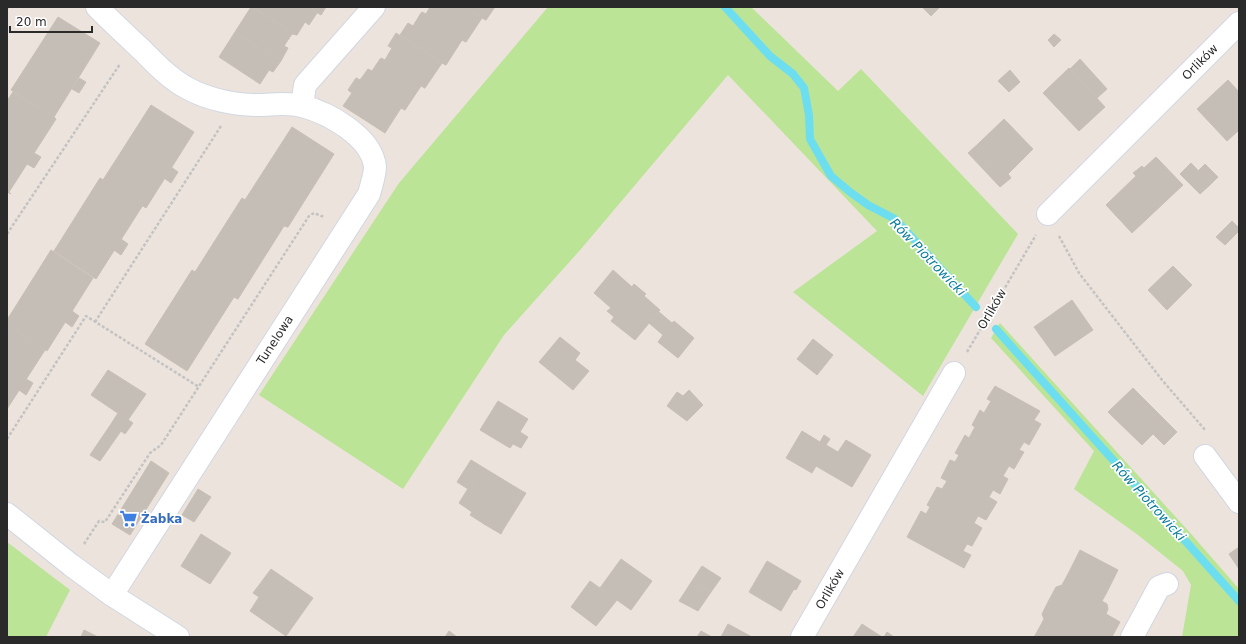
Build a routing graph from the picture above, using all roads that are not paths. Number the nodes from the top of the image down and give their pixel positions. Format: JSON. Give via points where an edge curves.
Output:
{"nodes":[{"id":1,"x":97,"y":7,"type":"edge"},
{"id":2,"x":374,"y":7,"type":"edge"},
{"id":3,"x":1239,"y":23,"type":"edge"},
{"id":4,"x":302,"y":106,"type":"junction"},
{"id":5,"x":1048,"y":214,"type":"road end"},
{"id":6,"x":954,"y":373,"type":"road end"},
{"id":7,"x":1208,"y":447,"type":"road end"},
{"id":8,"x":1239,"y":502,"type":"edge"},
{"id":9,"x":7,"y":514,"type":"edge"},
{"id":10,"x":1167,"y":584,"type":"dead end"},
{"id":11,"x":112,"y":595,"type":"junction"},
{"id":12,"x":178,"y":637,"type":"edge"},
{"id":13,"x":802,"y":637,"type":"edge"},
{"id":14,"x":1132,"y":637,"type":"edge"}],
"edges":[{"from":1,"to":4,"type":"street","name":"Tunelowa","via":[[164,71],[187,88],[233,103]]},
{"from":2,"to":4,"type":"street","via":[[305,85]]},
{"from":3,"to":5,"type":"street","name":"Orlików"},
{"from":4,"to":11,"type":"street","name":"Tunelowa","via":[[340,123],[364,142],[370,151],[375,168],[369,194]]},
{"from":6,"to":13,"type":"street","name":"Orlików"},
{"from":7,"to":8,"type":"street"},
{"from":9,"to":11,"type":"street","via":[[71,566]]},
{"from":10,"to":14,"type":"street","via":[[1159,587]]},
{"from":11,"to":12,"type":"street"}]}
